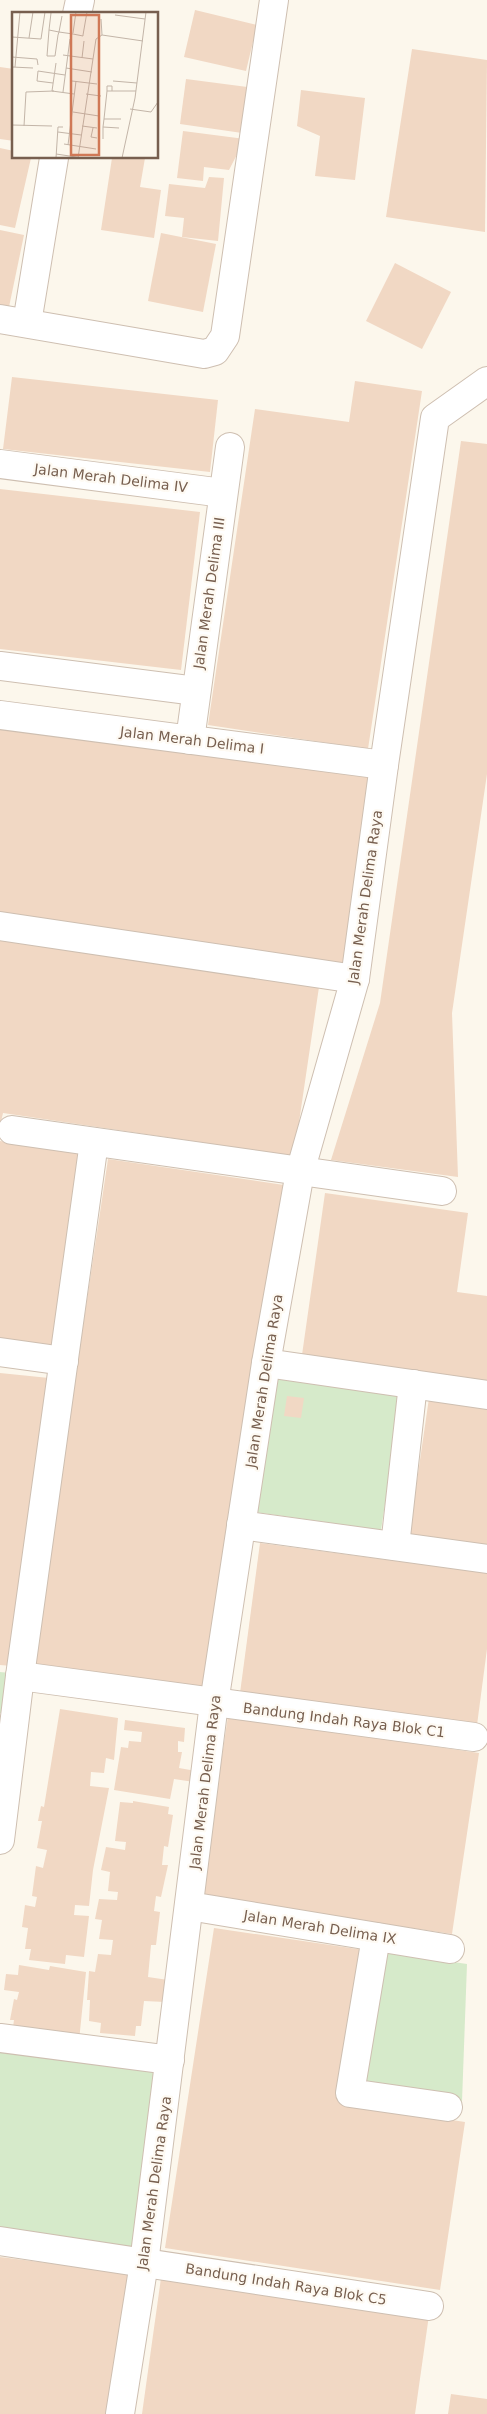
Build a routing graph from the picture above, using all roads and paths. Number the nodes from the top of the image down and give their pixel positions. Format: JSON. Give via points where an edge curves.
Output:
{"nodes":[{"id":1,"x":274,"y":0,"type":"edge"},
{"id":2,"x":54,"y":159,"type":"edge"},
{"id":3,"x":0,"y":319,"type":"edge"},
{"id":4,"x":27,"y":323,"type":"junction"},
{"id":5,"x":487,"y":381,"type":"edge"},
{"id":6,"x":230,"y":447,"type":"dead end"},
{"id":7,"x":0,"y":464,"type":"edge"},
{"id":8,"x":223,"y":493,"type":"junction"},
{"id":9,"x":0,"y":666,"type":"edge"},
{"id":10,"x":196,"y":691,"type":"junction"},
{"id":11,"x":0,"y":715,"type":"edge"},
{"id":12,"x":190,"y":740,"type":"junction"},
{"id":13,"x":384,"y":765,"type":"junction"},
{"id":14,"x":0,"y":926,"type":"edge"},
{"id":15,"x":355,"y":979,"type":"junction"},
{"id":16,"x":12,"y":1130,"type":"dead end"},
{"id":17,"x":94,"y":1142,"type":"junction"},
{"id":18,"x":300,"y":1172,"type":"junction"},
{"id":19,"x":442,"y":1191,"type":"dead end"},
{"id":20,"x":0,"y":1352,"type":"edge"},
{"id":21,"x":64,"y":1361,"type":"junction"},
{"id":22,"x":266,"y":1363,"type":"junction"},
{"id":23,"x":413,"y":1384,"type":"junction"},
{"id":24,"x":487,"y":1395,"type":"edge"},
{"id":25,"x":242,"y":1525,"type":"junction"},
{"id":26,"x":395,"y":1546,"type":"junction"},
{"id":27,"x":487,"y":1559,"type":"edge"},
{"id":28,"x":20,"y":1676,"type":"junction"},
{"id":29,"x":214,"y":1703,"type":"junction"},
{"id":30,"x":474,"y":1737,"type":"dead end"},
{"id":31,"x":0,"y":1840,"type":"edge"},
{"id":32,"x":189,"y":1906,"type":"junction"},
{"id":33,"x":376,"y":1937,"type":"junction"},
{"id":34,"x":450,"y":1948,"type":"dead end"},
{"id":35,"x":0,"y":2038,"type":"edge"},
{"id":36,"x":170,"y":2060,"type":"junction"},
{"id":37,"x":448,"y":2108,"type":"dead end"},
{"id":38,"x":0,"y":2241,"type":"edge"},
{"id":39,"x":144,"y":2263,"type":"junction"},
{"id":40,"x":429,"y":2306,"type":"dead end"},
{"id":41,"x":120,"y":2414,"type":"edge"}],
"edges":[{"from":1,"to":4,"type":"street","via":[[225,336],[215,351],[204,354]]},
{"from":2,"to":4,"type":"street"},
{"from":3,"to":4,"type":"street"},
{"from":5,"to":13,"type":"street","name":"Jalan Merah Delima Raya","via":[[435,418]]},
{"from":6,"to":8,"type":"street","name":"Jalan Merah Delima III"},
{"from":7,"to":8,"type":"street","name":"Jalan Merah Delima IV"},
{"from":8,"to":10,"type":"street","name":"Jalan Merah Delima III"},
{"from":9,"to":10,"type":"street"},
{"from":10,"to":12,"type":"street","name":"Jalan Merah Delima III"},
{"from":11,"to":12,"type":"street","name":"Jalan Merah Delima I"},
{"from":12,"to":13,"type":"street","name":"Jalan Merah Delima I"},
{"from":13,"to":15,"type":"street","name":"Jalan Merah Delima Raya"},
{"from":14,"to":15,"type":"street"},
{"from":15,"to":18,"type":"street","name":"Jalan Merah Delima Raya"},
{"from":16,"to":17,"type":"street"},
{"from":17,"to":18,"type":"street"},
{"from":17,"to":21,"type":"street"},
{"from":18,"to":19,"type":"street"},
{"from":18,"to":22,"type":"street","name":"Jalan Merah Delima Raya"},
{"from":20,"to":21,"type":"street"},
{"from":21,"to":28,"type":"street"},
{"from":22,"to":23,"type":"street"},
{"from":22,"to":25,"type":"street","name":"Jalan Merah Delima Raya"},
{"from":23,"to":24,"type":"street"},
{"from":23,"to":26,"type":"street"},
{"from":25,"to":26,"type":"street"},
{"from":25,"to":29,"type":"street","name":"Jalan Merah Delima Raya"},
{"from":26,"to":27,"type":"street"},
{"from":28,"to":29,"type":"street","name":"Bandung Indah Raya Blok C1"},
{"from":28,"to":31,"type":"street"},
{"from":29,"to":30,"type":"street","name":"Bandung Indah Raya Blok C1"},
{"from":29,"to":32,"type":"street","name":"Jalan Merah Delima Raya"},
{"from":32,"to":33,"type":"street","name":"Jalan Merah Delima IX"},
{"from":32,"to":36,"type":"street","name":"Jalan Merah Delima Raya"},
{"from":33,"to":34,"type":"street","name":"Jalan Merah Delima IX"},
{"from":33,"to":37,"type":"street","via":[[350,2093]]},
{"from":35,"to":36,"type":"street"},
{"from":36,"to":39,"type":"street","name":"Jalan Merah Delima Raya"},
{"from":38,"to":39,"type":"street","name":"Bandung Indah Raya Blok C5"},
{"from":39,"to":40,"type":"street","name":"Bandung Indah Raya Blok C5"},
{"from":39,"to":41,"type":"street","name":"Jalan Merah Delima Raya"}]}
